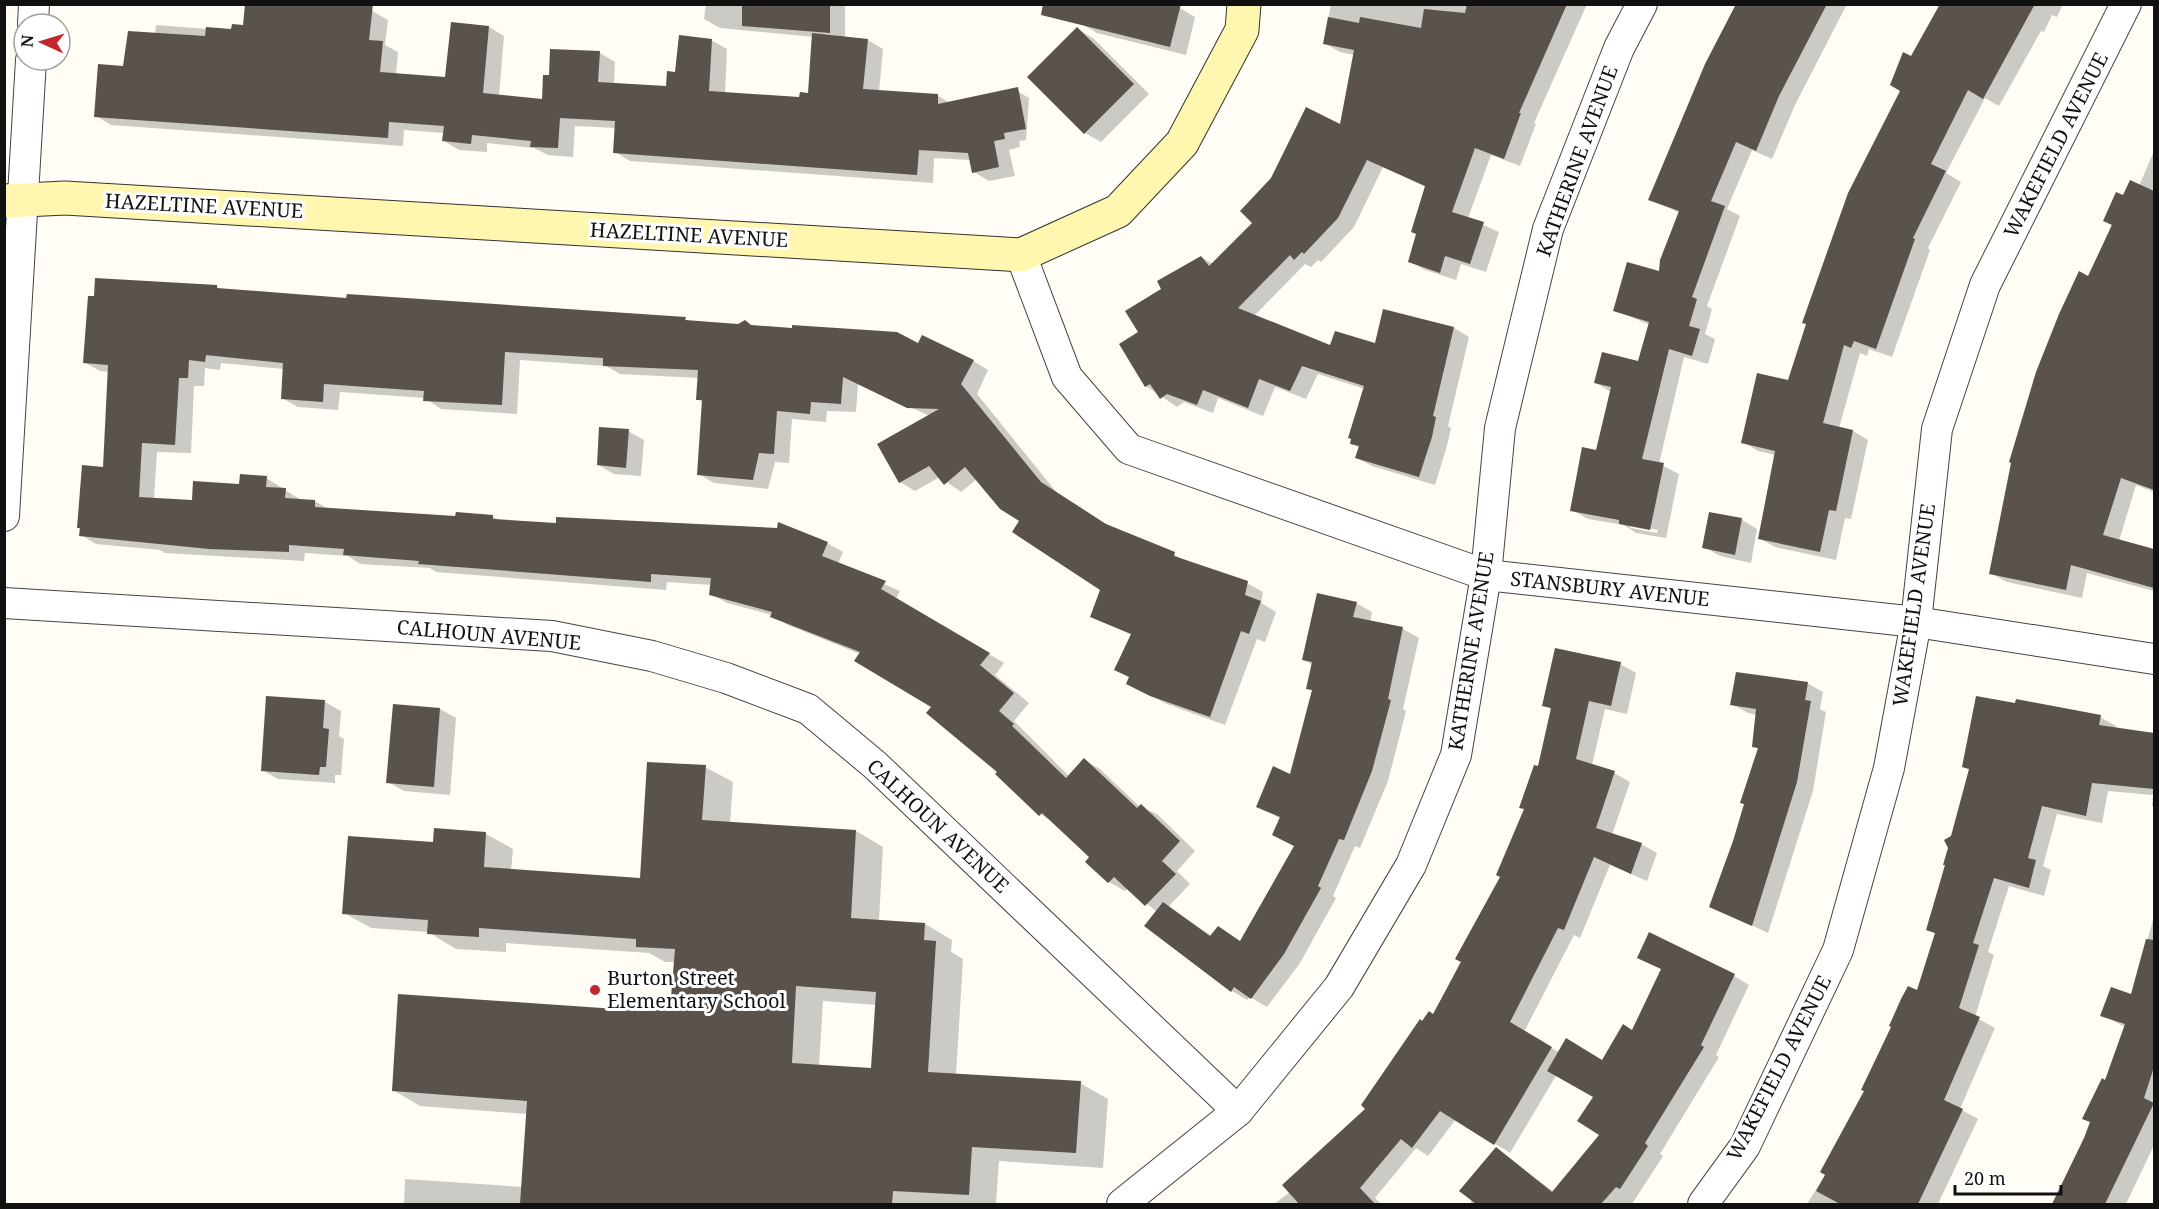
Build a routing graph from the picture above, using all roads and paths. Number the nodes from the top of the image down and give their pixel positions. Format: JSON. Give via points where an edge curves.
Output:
{"nodes":[{"id":1,"x":1244,"y":4,"type":"edge"},
{"id":2,"x":1642,"y":4,"type":"edge"},
{"id":3,"x":2126,"y":4,"type":"edge"},
{"id":4,"x":29,"y":72,"type":"edge"},
{"id":5,"x":13,"y":201,"type":"edge"},
{"id":6,"x":1021,"y":255,"type":"junction"},
{"id":7,"x":4,"y":516,"type":"edge"},
{"id":8,"x":1486,"y":575,"type":"junction"},
{"id":9,"x":4,"y":603,"type":"edge"},
{"id":10,"x":1916,"y":622,"type":"junction"},
{"id":11,"x":2154,"y":658,"type":"edge"},
{"id":12,"x":1238,"y":1111,"type":"junction"},
{"id":13,"x":1122,"y":1204,"type":"edge"},
{"id":14,"x":1703,"y":1204,"type":"edge"}],
"edges":[{"from":1,"to":6,"type":"street","name":"HAZELTINE AVENUE","via":[[1242,30],[1182,143],[1119,211]]},
{"from":2,"to":8,"type":"street","name":"KATHERINE AVENUE","via":[[1619,48],[1548,229],[1500,428]]},
{"from":3,"to":10,"type":"street","name":"WAKEFIELD AVENUE","via":[[1986,285],[1937,429]]},
{"from":4,"to":5,"type":"street"},
{"from":5,"to":6,"type":"street","name":"HAZELTINE AVENUE","via":[[65,198]]},
{"from":5,"to":7,"type":"street"},
{"from":6,"to":8,"type":"street","name":"STANSBURY AVENUE","via":[[1067,376],[1128,449]]},
{"from":8,"to":10,"type":"street","name":"STANSBURY AVENUE"},
{"from":8,"to":12,"type":"street","name":"KATHERINE AVENUE","via":[[1456,755],[1411,865],[1339,987]]},
{"from":9,"to":12,"type":"street","name":"CALHOUN AVENUE","via":[[552,636],[652,656],[808,709],[875,765]]},
{"from":10,"to":11,"type":"street","name":"STANSBURY AVENUE"},
{"from":10,"to":14,"type":"street","name":"WAKEFIELD AVENUE","via":[[1889,768],[1838,950],[1744,1146]]},
{"from":12,"to":13,"type":"street","name":"KATHERINE AVENUE"}]}
